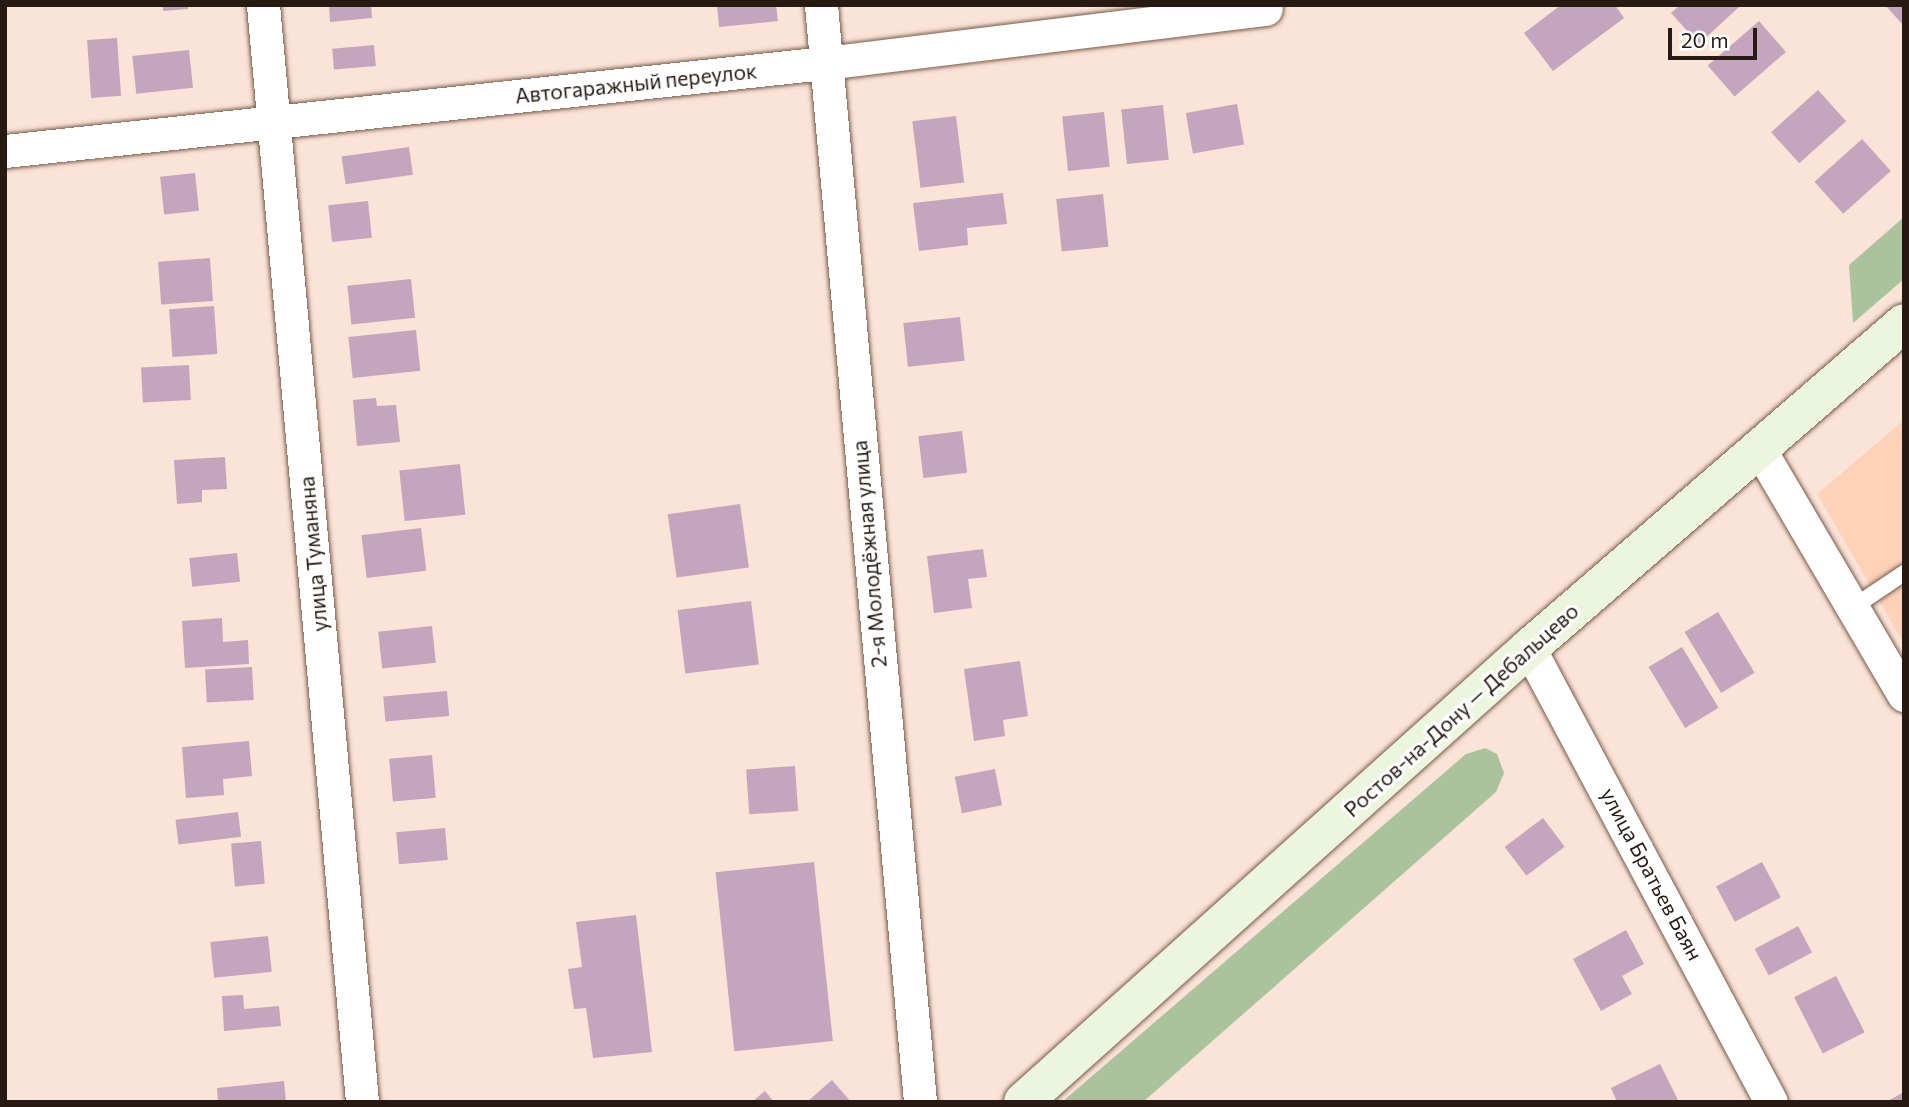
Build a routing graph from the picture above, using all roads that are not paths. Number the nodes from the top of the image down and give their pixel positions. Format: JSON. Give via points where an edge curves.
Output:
{"nodes":[{"id":1,"x":263,"y":5,"type":"edge"},
{"id":2,"x":821,"y":5,"type":"edge"},
{"id":3,"x":1265,"y":7,"type":"edge"},
{"id":4,"x":825,"y":63,"type":"junction"},
{"id":5,"x":274,"y":123,"type":"junction"},
{"id":6,"x":5,"y":151,"type":"edge"},
{"id":7,"x":1904,"y":323,"type":"edge"},
{"id":8,"x":1760,"y":450,"type":"junction"},
{"id":9,"x":1904,"y":573,"type":"edge"},
{"id":10,"x":1855,"y":606,"type":"junction"},
{"id":11,"x":1529,"y":648,"type":"junction"},
{"id":12,"x":1904,"y":695,"type":"edge"},
{"id":13,"x":362,"y":1102,"type":"edge"},
{"id":14,"x":920,"y":1102,"type":"edge"},
{"id":15,"x":1023,"y":1102,"type":"edge"},
{"id":16,"x":1771,"y":1102,"type":"edge"}],
"edges":[{"from":1,"to":5,"type":"street","name":"улица Туманяна"},
{"from":2,"to":4,"type":"street","name":"2-я Молодёжная улица"},
{"from":3,"to":4,"type":"street","name":"Автогаражный переулок"},
{"from":4,"to":5,"type":"street","name":"Автогаражный переулок"},
{"from":4,"to":14,"type":"street","name":"2-я Молодёжная улица"},
{"from":5,"to":6,"type":"street","name":"Автогаражный переулок"},
{"from":5,"to":13,"type":"street","name":"улица Туманяна"},
{"from":7,"to":8,"type":"street","name":"Ростов-на-Дону — Дебальцево"},
{"from":8,"to":10,"type":"street"},
{"from":8,"to":11,"type":"street","name":"Ростов-на-Дону — Дебальцево"},
{"from":9,"to":10,"type":"lane"},
{"from":10,"to":12,"type":"street"},
{"from":11,"to":15,"type":"street","name":"Ростов-на-Дону — Дебальцево"},
{"from":11,"to":16,"type":"street","name":"улица Братьев Баян"}]}
